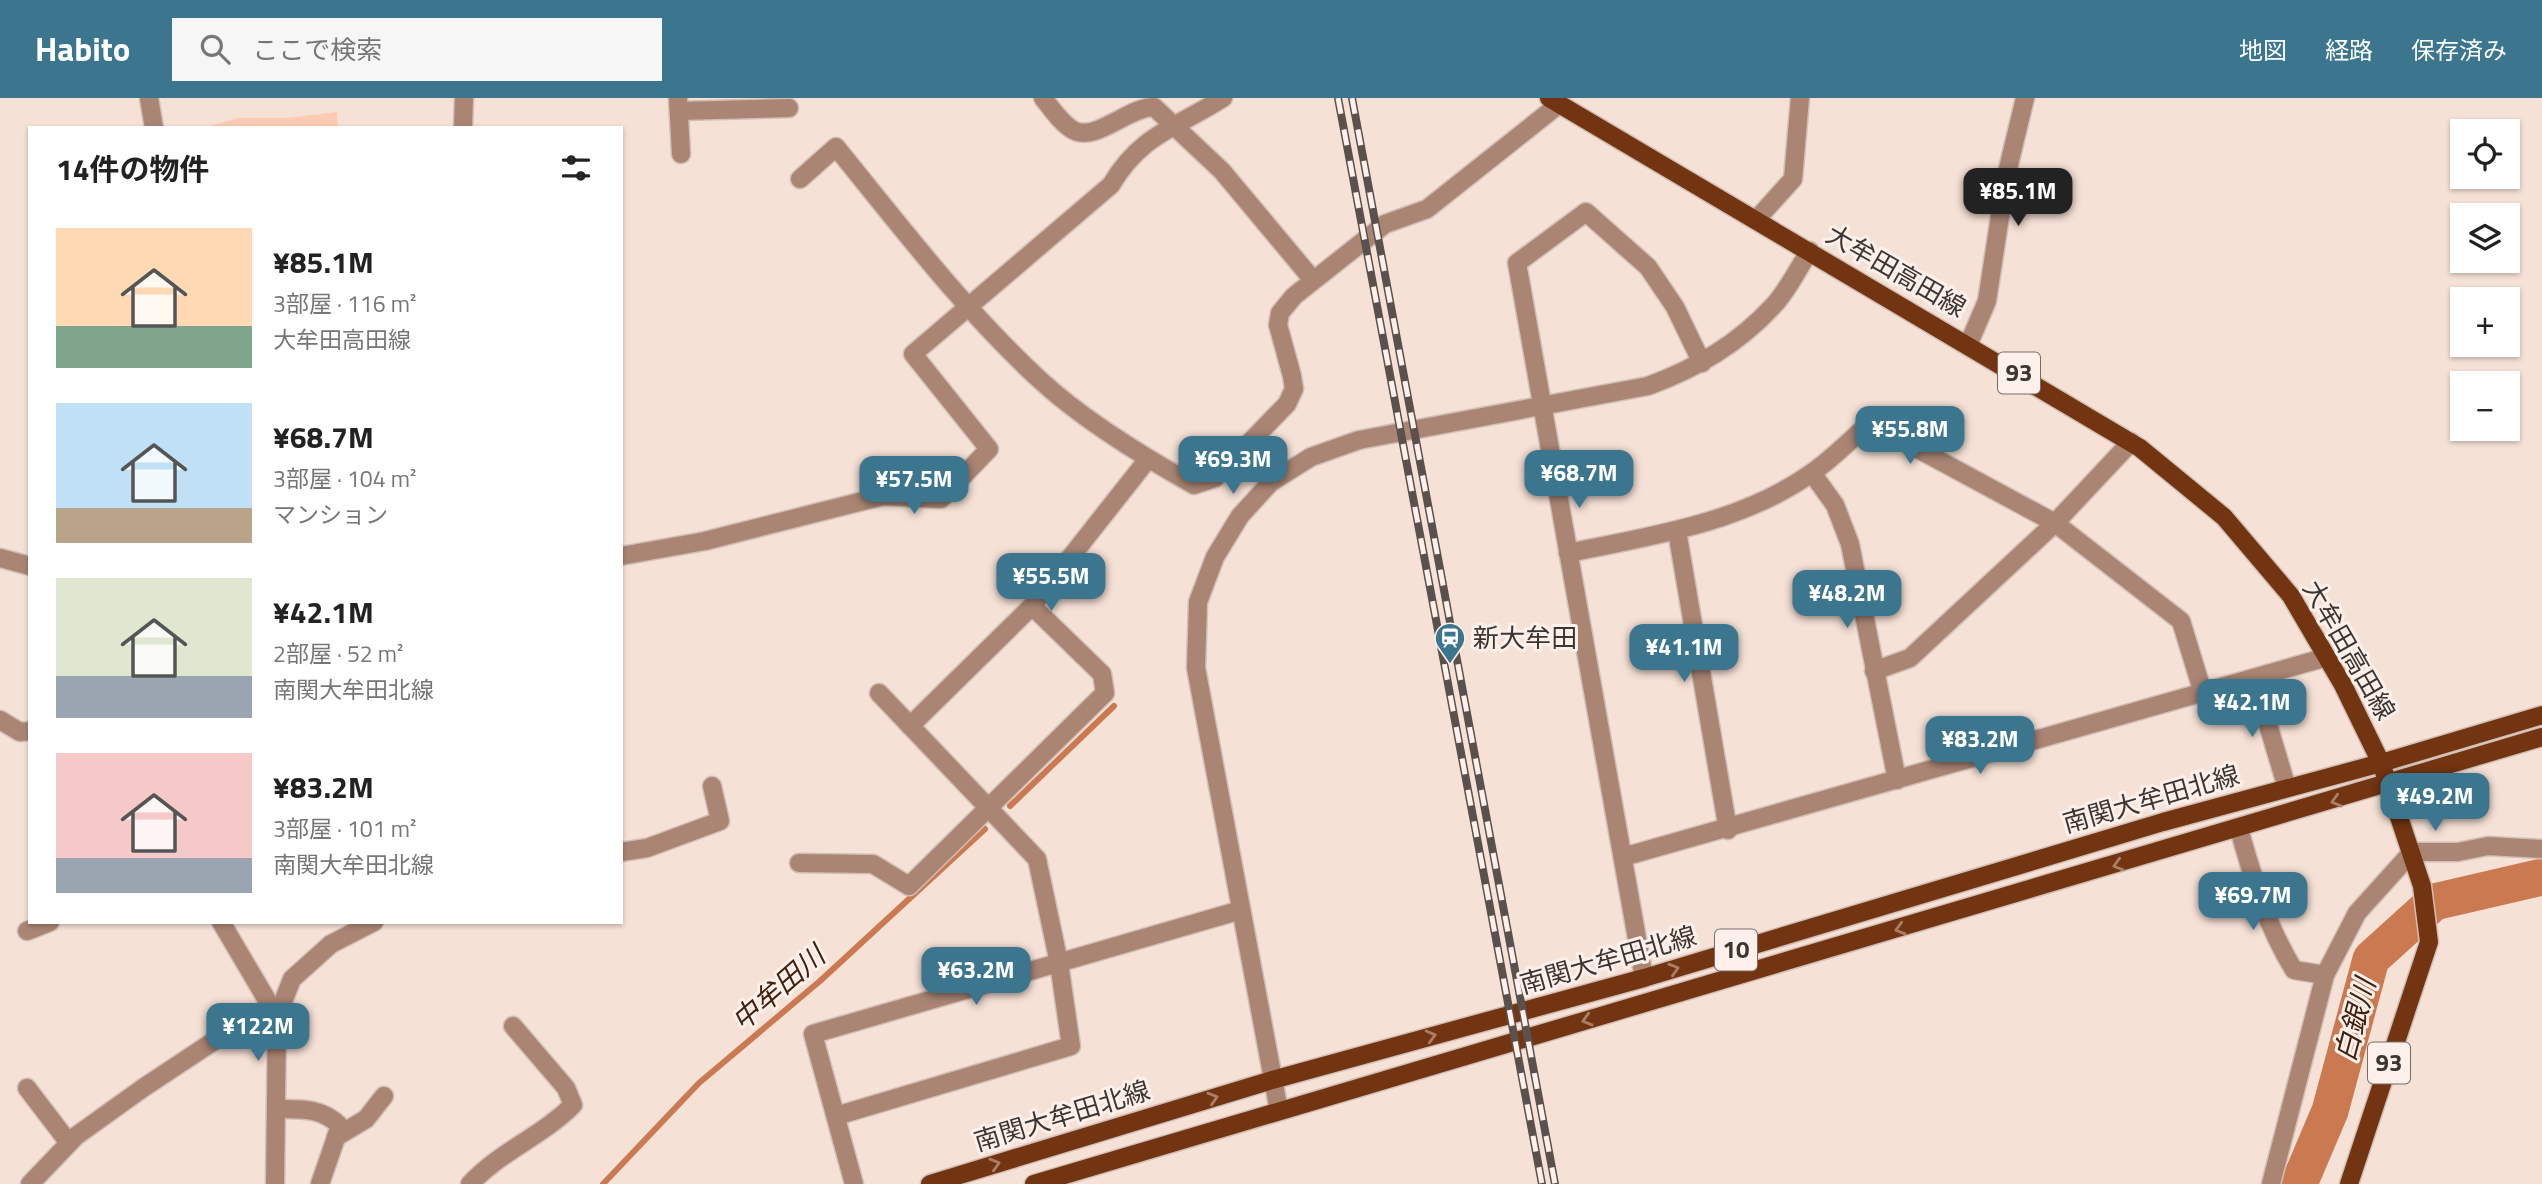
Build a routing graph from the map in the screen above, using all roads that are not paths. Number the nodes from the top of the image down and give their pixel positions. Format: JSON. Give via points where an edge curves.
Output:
{"nodes":[{"id":1,"x":149,"y":98,"type":"edge"},
{"id":2,"x":464,"y":98,"type":"edge"},
{"id":3,"x":1043,"y":98,"type":"edge"},
{"id":4,"x":1223,"y":98,"type":"edge"},
{"id":5,"x":1800,"y":98,"type":"edge"},
{"id":6,"x":2025,"y":98,"type":"edge"},
{"id":7,"x":1553,"y":101,"type":"edge"},
{"id":8,"x":678,"y":104,"type":"edge"},
{"id":9,"x":789,"y":108,"type":"dead end"},
{"id":10,"x":1173,"y":125,"type":"junction"},
{"id":11,"x":154,"y":126,"type":"edge"},
{"id":12,"x":463,"y":126,"type":"edge"},
{"id":13,"x":681,"y":155,"type":"dead end"},
{"id":14,"x":800,"y":179,"type":"dead end"},
{"id":15,"x":1756,"y":220,"type":"junction"},
{"id":16,"x":1810,"y":251,"type":"junction"},
{"id":17,"x":1313,"y":280,"type":"junction"},
{"id":18,"x":969,"y":308,"type":"junction"},
{"id":19,"x":1969,"y":343,"type":"junction"},
{"id":20,"x":1702,"y":363,"type":"junction"},
{"id":21,"x":1541,"y":406,"type":"junction"},
{"id":22,"x":2131,"y":442,"type":"junction"},
{"id":23,"x":1147,"y":459,"type":"junction"},
{"id":24,"x":1811,"y":473,"type":"junction"},
{"id":25,"x":2055,"y":523,"type":"junction"},
{"id":26,"x":1678,"y":531,"type":"junction"},
{"id":27,"x":1567,"y":553,"type":"junction"},
{"id":28,"x":623,"y":556,"type":"edge"},
{"id":29,"x":0,"y":558,"type":"edge"},
{"id":30,"x":28,"y":565,"type":"edge"},
{"id":31,"x":1032,"y":606,"type":"junction"},
{"id":32,"x":2327,"y":657,"type":"junction"},
{"id":33,"x":1874,"y":671,"type":"junction"},
{"id":34,"x":2254,"y":678,"type":"junction"},
{"id":35,"x":879,"y":693,"type":"dead end"},
{"id":36,"x":2203,"y":693,"type":"junction"},
{"id":37,"x":2542,"y":715,"type":"edge"},
{"id":38,"x":0,"y":720,"type":"edge"},
{"id":39,"x":910,"y":726,"type":"junction"},
{"id":40,"x":28,"y":731,"type":"edge"},
{"id":41,"x":2542,"y":737,"type":"edge"},
{"id":42,"x":2381,"y":763,"type":"junction"},
{"id":43,"x":1897,"y":780,"type":"junction"},
{"id":44,"x":712,"y":786,"type":"dead end"},
{"id":45,"x":2388,"y":786,"type":"junction"},
{"id":46,"x":2287,"y":788,"type":"junction"},
{"id":47,"x":990,"y":810,"type":"junction"},
{"id":48,"x":2239,"y":829,"type":"junction"},
{"id":49,"x":1728,"y":830,"type":"junction"},
{"id":50,"x":2542,"y":849,"type":"edge"},
{"id":51,"x":623,"y":852,"type":"edge"},
{"id":52,"x":2412,"y":852,"type":"junction"},
{"id":53,"x":1623,"y":857,"type":"junction"},
{"id":54,"x":799,"y":863,"type":"dead end"},
{"id":55,"x":1241,"y":910,"type":"junction"},
{"id":56,"x":45,"y":924,"type":"edge"},
{"id":57,"x":223,"y":924,"type":"edge"},
{"id":58,"x":370,"y":924,"type":"edge"},
{"id":59,"x":27,"y":931,"type":"dead end"},
{"id":60,"x":1059,"y":963,"type":"junction"},
{"id":61,"x":2325,"y":975,"type":"junction"},
{"id":62,"x":1644,"y":978,"type":"junction"},
{"id":63,"x":277,"y":1017,"type":"junction"},
{"id":64,"x":513,"y":1026,"type":"dead end"},
{"id":65,"x":1272,"y":1080,"type":"junction"},
{"id":66,"x":27,"y":1088,"type":"dead end"},
{"id":67,"x":384,"y":1096,"type":"dead end"},
{"id":68,"x":278,"y":1109,"type":"junction"},
{"id":69,"x":1279,"y":1111,"type":"junction"},
{"id":70,"x":836,"y":1116,"type":"junction"},
{"id":71,"x":337,"y":1137,"type":"junction"},
{"id":72,"x":69,"y":1143,"type":"junction"},
{"id":73,"x":30,"y":1184,"type":"edge"},
{"id":74,"x":275,"y":1184,"type":"edge"},
{"id":75,"x":320,"y":1184,"type":"edge"},
{"id":76,"x":470,"y":1184,"type":"edge"},
{"id":77,"x":854,"y":1184,"type":"edge"},
{"id":78,"x":930,"y":1184,"type":"edge"},
{"id":79,"x":1034,"y":1184,"type":"edge"},
{"id":80,"x":2271,"y":1184,"type":"edge"},
{"id":81,"x":2349,"y":1184,"type":"edge"}],
"edges":[{"from":1,"to":11,"type":"street"},
{"from":2,"to":12,"type":"street"},
{"from":3,"to":10,"type":"street","via":[[1074,132],[1090,134],[1142,107],[1154,107]]},
{"from":4,"to":10,"type":"street"},
{"from":5,"to":15,"type":"street","via":[[1793,179]]},
{"from":6,"to":19,"type":"street","via":[[2006,177],[1987,300]]},
{"from":7,"to":15,"type":"main road","name":"大牟田高田線","number":"93"},
{"from":7,"to":17,"type":"street","via":[[1427,209],[1385,224]]},
{"from":8,"to":9,"type":"street"},
{"from":8,"to":13,"type":"street"},
{"from":10,"to":17,"type":"street","via":[[1222,171]]},
{"from":10,"to":18,"type":"street","via":[[1125,161],[1111,185]]},
{"from":14,"to":18,"type":"street","via":[[836,147]]},
{"from":15,"to":16,"type":"main road","name":"大牟田高田線","number":"93"},
{"from":16,"to":19,"type":"main road","name":"大牟田高田線","number":"93"},
{"from":16,"to":20,"type":"street","via":[[1776,304]]},
{"from":17,"to":23,"type":"street","via":[[1280,313],[1278,325],[1293,389],[1287,404],[1215,478],[1194,485]]},
{"from":18,"to":23,"type":"street","via":[[1041,381]]},
{"from":18,"to":28,"type":"street","via":[[913,355],[989,449],[941,499],[883,496],[705,541]]},
{"from":19,"to":22,"type":"main road","name":"大牟田高田線","number":"93"},
{"from":20,"to":21,"type":"street","via":[[1648,386]]},
{"from":20,"to":21,"type":"street","via":[[1675,307],[1648,267],[1586,212],[1517,263]]},
{"from":21,"to":27,"type":"street"},
{"from":21,"to":55,"type":"street","via":[[1359,440],[1311,457],[1271,482],[1240,516],[1214,556],[1198,602],[1196,668]]},
{"from":22,"to":25,"type":"street"},
{"from":22,"to":32,"type":"main road","name":"大牟田高田線","number":"93","via":[[2224,517],[2291,596]]},
{"from":23,"to":31,"type":"street"},
{"from":24,"to":25,"type":"street","via":[[1870,423]]},
{"from":24,"to":26,"type":"street","via":[[1747,508]]},
{"from":24,"to":33,"type":"street","via":[[1835,505],[1850,544]]},
{"from":25,"to":33,"type":"street","via":[[1910,658]]},
{"from":25,"to":36,"type":"street","via":[[2181,621]]},
{"from":26,"to":27,"type":"street"},
{"from":26,"to":49,"type":"street"},
{"from":27,"to":53,"type":"street"},
{"from":29,"to":30,"type":"street"},
{"from":31,"to":39,"type":"street"},
{"from":31,"to":47,"type":"street","via":[[1101,674],[1105,693]]},
{"from":32,"to":34,"type":"street"},
{"from":32,"to":42,"type":"main road","name":"大牟田高田線","number":"93"},
{"from":33,"to":43,"type":"street"},
{"from":34,"to":36,"type":"street"},
{"from":34,"to":46,"type":"street"},
{"from":35,"to":39,"type":"street"},
{"from":36,"to":43,"type":"street"},
{"from":37,"to":42,"type":"main road","name":"南関大牟田北線","number":"10"},
{"from":38,"to":40,"type":"street","via":[[20,732]]},
{"from":39,"to":47,"type":"street"},
{"from":41,"to":45,"type":"main road","name":"南関大牟田北線","number":"10"},
{"from":42,"to":45,"type":"main road","name":"大牟田高田線","number":"93"},
{"from":42,"to":46,"type":"main road","name":"南関大牟田北線","number":"10"},
{"from":43,"to":49,"type":"street"},
{"from":44,"to":51,"type":"street","via":[[720,821],[647,848]]},
{"from":45,"to":48,"type":"main road","name":"南関大牟田北線","number":"10","one_way":true},
{"from":45,"to":52,"type":"main road","name":"大牟田高田線","number":"93"},
{"from":62,"to":46,"type":"main road","name":"南関大牟田北線","number":"10","one_way":true},
{"from":47,"to":54,"type":"street","via":[[909,886],[873,864]]},
{"from":47,"to":60,"type":"street","via":[[1037,859]]},
{"from":48,"to":61,"type":"street","via":[[2262,905],[2283,952],[2294,970]]},
{"from":48,"to":69,"type":"main road","name":"南関大牟田北線","number":"10","one_way":true},
{"from":49,"to":53,"type":"street"},
{"from":50,"to":52,"type":"street","via":[[2488,846],[2458,852]]},
{"from":52,"to":61,"type":"street","via":[[2357,913]]},
{"from":52,"to":81,"type":"main road","name":"大牟田高田線","number":"93","via":[[2422,886],[2429,942]]},
{"from":53,"to":62,"type":"street"},
{"from":55,"to":60,"type":"street"},
{"from":55,"to":65,"type":"street"},
{"from":56,"to":59,"type":"street"},
{"from":57,"to":63,"type":"street"},
{"from":58,"to":63,"type":"street","via":[[331,944],[292,979]]},
{"from":60,"to":70,"type":"street","via":[[1071,1046]]},
{"from":60,"to":70,"type":"street","via":[[813,1034]]},
{"from":61,"to":80,"type":"street"},
{"from":65,"to":62,"type":"main road","name":"南関大牟田北線","number":"10","one_way":true},
{"from":63,"to":68,"type":"street"},
{"from":63,"to":72,"type":"street","via":[[220,1037]]},
{"from":64,"to":76,"type":"street","via":[[566,1088],[573,1105],[492,1161]]},
{"from":65,"to":69,"type":"street"},
{"from":78,"to":65,"type":"main road","name":"南関大牟田北線","number":"10","one_way":true},
{"from":66,"to":72,"type":"street"},
{"from":67,"to":71,"type":"street","via":[[366,1119]]},
{"from":68,"to":71,"type":"street","via":[[310,1109],[329,1116],[340,1126]]},
{"from":68,"to":74,"type":"street"},
{"from":69,"to":79,"type":"main road","name":"南関大牟田北線","number":"10"},
{"from":70,"to":77,"type":"street"},
{"from":71,"to":75,"type":"street"},
{"from":72,"to":73,"type":"street"}]}
